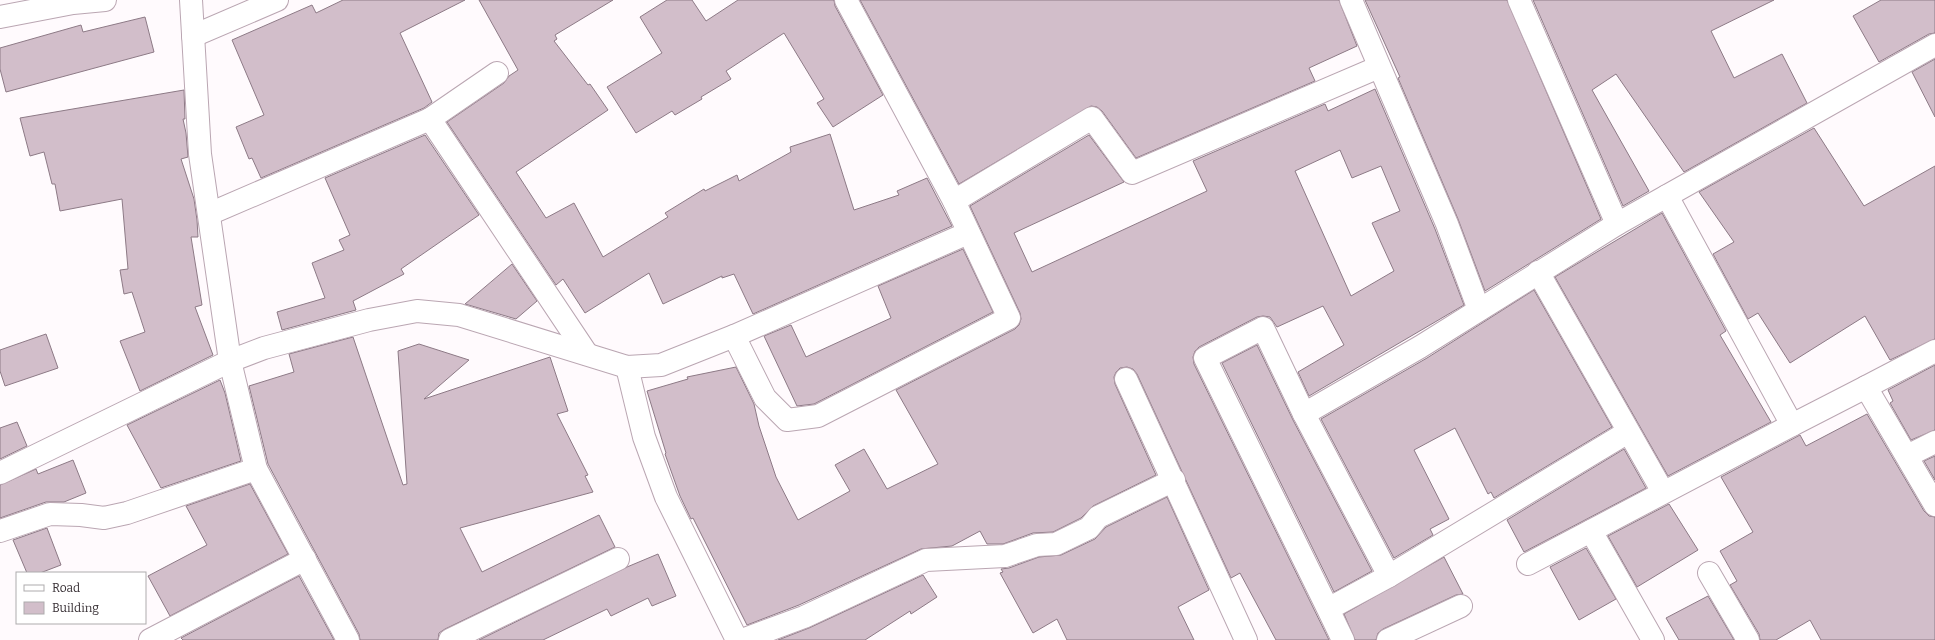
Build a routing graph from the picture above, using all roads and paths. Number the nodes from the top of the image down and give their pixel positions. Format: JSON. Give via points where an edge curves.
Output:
{"nodes":[{"id":1,"x":105,"y":0,"type":"edge"},
{"id":2,"x":191,"y":0,"type":"edge"},
{"id":3,"x":277,"y":0,"type":"edge"},
{"id":4,"x":846,"y":0,"type":"edge"},
{"id":5,"x":1351,"y":0,"type":"edge"},
{"id":6,"x":1519,"y":0,"type":"edge"},
{"id":7,"x":0,"y":18,"type":"edge"},
{"id":8,"x":193,"y":36,"type":"junction"},
{"id":9,"x":1935,"y":45,"type":"edge"},
{"id":10,"x":1379,"y":67,"type":"junction"},
{"id":11,"x":497,"y":73,"type":"dead end"},
{"id":12,"x":430,"y":118,"type":"junction"},
{"id":13,"x":1667,"y":196,"type":"junction"},
{"id":14,"x":954,"y":202,"type":"junction"},
{"id":15,"x":209,"y":214,"type":"junction"},
{"id":16,"x":1617,"y":224,"type":"junction"},
{"id":17,"x":968,"y":232,"type":"junction"},
{"id":18,"x":1538,"y":272,"type":"junction"},
{"id":19,"x":1479,"y":310,"type":"junction"},
{"id":20,"x":734,"y":336,"type":"junction"},
{"id":21,"x":1935,"y":351,"type":"edge"},
{"id":22,"x":587,"y":354,"type":"junction"},
{"id":23,"x":230,"y":360,"type":"junction"},
{"id":24,"x":627,"y":367,"type":"junction"},
{"id":25,"x":1126,"y":378,"type":"dead end"},
{"id":26,"x":1866,"y":387,"type":"junction"},
{"id":27,"x":1304,"y":414,"type":"junction"},
{"id":28,"x":1792,"y":424,"type":"junction"},
{"id":29,"x":1628,"y":432,"type":"junction"},
{"id":30,"x":1935,"y":442,"type":"edge"},
{"id":31,"x":1907,"y":456,"type":"junction"},
{"id":32,"x":256,"y":469,"type":"junction"},
{"id":33,"x":0,"y":473,"type":"edge"},
{"id":34,"x":1174,"y":480,"type":"junction"},
{"id":35,"x":1663,"y":492,"type":"junction"},
{"id":36,"x":1935,"y":505,"type":"edge"},
{"id":37,"x":1591,"y":530,"type":"junction"},
{"id":38,"x":0,"y":531,"type":"edge"},
{"id":39,"x":305,"y":559,"type":"junction"},
{"id":40,"x":618,"y":560,"type":"dead end"},
{"id":41,"x":1528,"y":564,"type":"dead end"},
{"id":42,"x":1709,"y":572,"type":"dead end"},
{"id":43,"x":1389,"y":576,"type":"junction"},
{"id":44,"x":1461,"y":606,"type":"dead end"},
{"id":45,"x":1328,"y":609,"type":"junction"},
{"id":46,"x":1240,"y":638,"type":"edge"},
{"id":47,"x":150,"y":640,"type":"edge"},
{"id":48,"x":348,"y":640,"type":"edge"},
{"id":49,"x":450,"y":640,"type":"edge"},
{"id":50,"x":737,"y":640,"type":"edge"},
{"id":51,"x":742,"y":640,"type":"edge"},
{"id":52,"x":1343,"y":640,"type":"edge"},
{"id":53,"x":1388,"y":640,"type":"edge"},
{"id":54,"x":1653,"y":640,"type":"edge"},
{"id":55,"x":1748,"y":640,"type":"edge"}],
"edges":[{"from":1,"to":7,"type":"street","via":[[73,3]]},
{"from":2,"to":8,"type":"street"},
{"from":3,"to":8,"type":"street"},
{"from":4,"to":14,"type":"street"},
{"from":5,"to":10,"type":"street"},
{"from":6,"to":16,"type":"street"},
{"from":8,"to":15,"type":"street","via":[[200,154]]},
{"from":9,"to":13,"type":"street"},
{"from":10,"to":14,"type":"street","via":[[1132,173],[1092,118]]},
{"from":10,"to":19,"type":"street","via":[[1446,224]]},
{"from":11,"to":12,"type":"street"},
{"from":12,"to":15,"type":"street"},
{"from":12,"to":22,"type":"street"},
{"from":13,"to":16,"type":"street"},
{"from":13,"to":28,"type":"street"},
{"from":14,"to":17,"type":"street"},
{"from":15,"to":23,"type":"street"},
{"from":16,"to":18,"type":"street"},
{"from":17,"to":20,"type":"street"},
{"from":17,"to":20,"type":"street","via":[[1009,318],[818,416],[787,420],[765,398]]},
{"from":18,"to":19,"type":"street"},
{"from":18,"to":29,"type":"street"},
{"from":19,"to":27,"type":"street"},
{"from":20,"to":24,"type":"street","via":[[661,365]]},
{"from":21,"to":26,"type":"street"},
{"from":22,"to":23,"type":"street","via":[[459,315],[417,311],[369,320],[264,348]]},
{"from":22,"to":24,"type":"street"},
{"from":23,"to":32,"type":"street"},
{"from":23,"to":33,"type":"street"},
{"from":24,"to":50,"type":"street","via":[[644,437],[666,497]]},
{"from":25,"to":34,"type":"street"},
{"from":26,"to":28,"type":"street"},
{"from":26,"to":31,"type":"street"},
{"from":27,"to":43,"type":"street"},
{"from":27,"to":45,"type":"street","via":[[1263,328],[1206,358]]},
{"from":28,"to":35,"type":"street"},
{"from":29,"to":35,"type":"street"},
{"from":29,"to":43,"type":"street"},
{"from":30,"to":31,"type":"street"},
{"from":31,"to":36,"type":"street"},
{"from":32,"to":38,"type":"street","via":[[127,513],[104,518],[50,514]]},
{"from":32,"to":39,"type":"street"},
{"from":34,"to":46,"type":"street"},
{"from":34,"to":51,"type":"street","via":[[1098,517],[1089,528],[1056,544],[1037,545],[1004,556],[926,560],[804,617]]},
{"from":35,"to":37,"type":"street"},
{"from":37,"to":41,"type":"street"},
{"from":37,"to":54,"type":"street"},
{"from":39,"to":47,"type":"street"},
{"from":39,"to":48,"type":"street"},
{"from":40,"to":49,"type":"street"},
{"from":42,"to":55,"type":"street"},
{"from":43,"to":45,"type":"street"},
{"from":44,"to":53,"type":"street"},
{"from":45,"to":52,"type":"street"}]}
